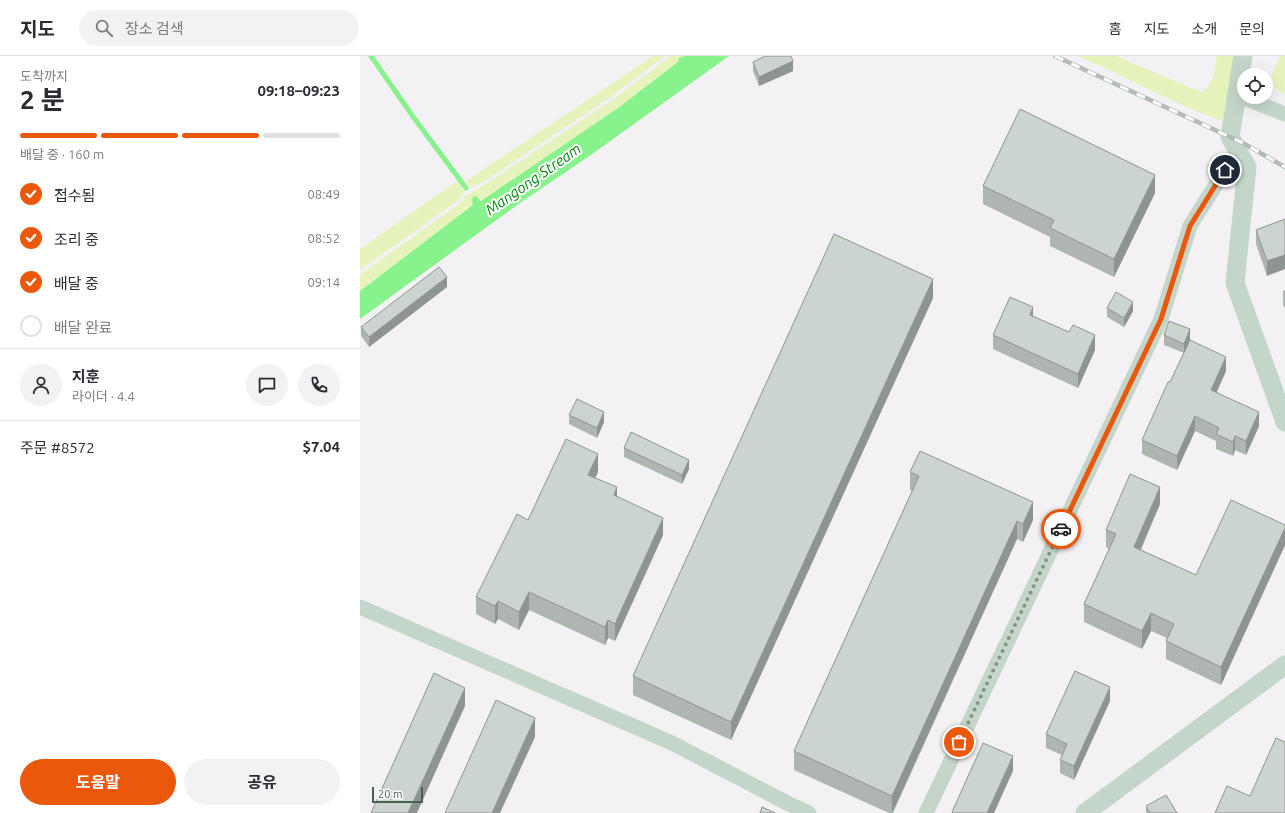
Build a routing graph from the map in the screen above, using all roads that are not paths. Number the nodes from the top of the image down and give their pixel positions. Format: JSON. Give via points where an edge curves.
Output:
{"nodes":[{"id":1,"x":1243,"y":56,"type":"edge"},
{"id":2,"x":1241,"y":68,"type":"edge"},
{"id":3,"x":1237,"y":95,"type":"edge"},
{"id":4,"x":1260,"y":104,"type":"edge"},
{"id":5,"x":1285,"y":114,"type":"edge"},
{"id":6,"x":1225,"y":170,"type":"dead end"},
{"id":7,"x":1285,"y":422,"type":"edge"},
{"id":8,"x":360,"y":607,"type":"edge"},
{"id":9,"x":1285,"y":665,"type":"edge"},
{"id":10,"x":809,"y":813,"type":"edge"},
{"id":11,"x":926,"y":813,"type":"edge"},
{"id":12,"x":1085,"y":813,"type":"edge"}],
"edges":[{"from":1,"to":2,"type":"street"},
{"from":3,"to":7,"type":"street","via":[[1230,137],[1247,167],[1235,283]]},
{"from":4,"to":5,"type":"street"},
{"from":6,"to":11,"type":"street","via":[[1190,226],[1161,319]]},
{"from":8,"to":10,"type":"street","via":[[672,743]]},
{"from":9,"to":12,"type":"street"}]}
